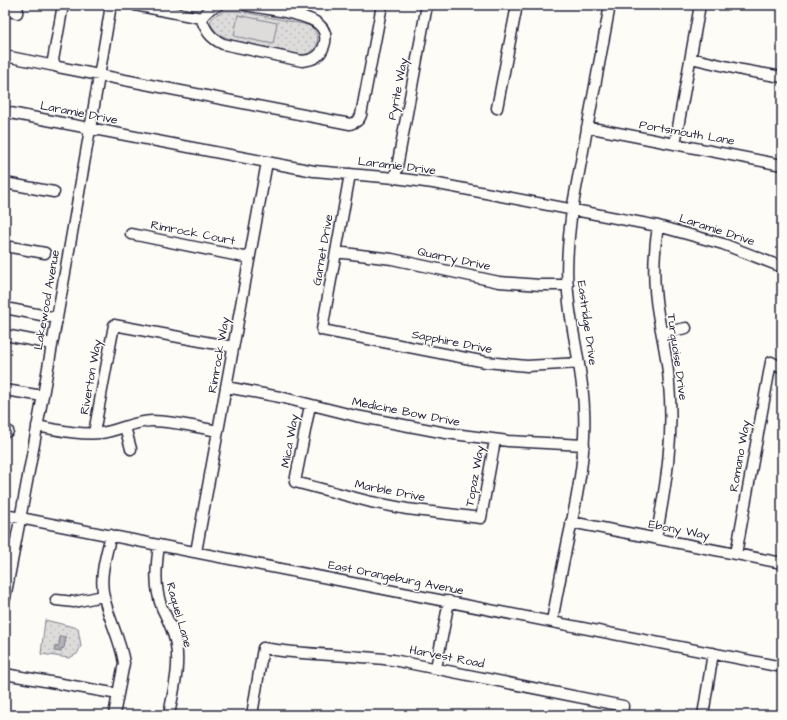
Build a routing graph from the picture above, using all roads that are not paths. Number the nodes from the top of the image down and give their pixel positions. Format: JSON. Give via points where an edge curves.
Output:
{"nodes":[{"id":1,"x":63,"y":5,"type":"edge"},
{"id":2,"x":111,"y":5,"type":"edge"},
{"id":3,"x":135,"y":5,"type":"edge"},
{"id":4,"x":219,"y":5,"type":"edge"},
{"id":5,"x":246,"y":5,"type":"edge"},
{"id":6,"x":382,"y":5,"type":"edge"},
{"id":7,"x":427,"y":5,"type":"edge"},
{"id":8,"x":518,"y":5,"type":"edge"},
{"id":9,"x":610,"y":5,"type":"edge"},
{"id":10,"x":700,"y":5,"type":"edge"},
{"id":11,"x":17,"y":9,"type":"edge"},
{"id":12,"x":5,"y":10,"type":"edge"},
{"id":13,"x":201,"y":18,"type":"junction"},
{"id":14,"x":5,"y":56,"type":"edge"},
{"id":15,"x":691,"y":58,"type":"junction"},
{"id":16,"x":55,"y":66,"type":"junction"},
{"id":17,"x":99,"y":75,"type":"junction"},
{"id":18,"x":782,"y":77,"type":"edge"},
{"id":19,"x":497,"y":108,"type":"dead end"},
{"id":20,"x":5,"y":112,"type":"edge"},
{"id":21,"x":587,"y":127,"type":"junction"},
{"id":22,"x":90,"y":128,"type":"junction"},
{"id":23,"x":675,"y":144,"type":"junction"},
{"id":24,"x":267,"y":162,"type":"junction"},
{"id":25,"x":782,"y":165,"type":"edge"},
{"id":26,"x":350,"y":174,"type":"junction"},
{"id":27,"x":395,"y":178,"type":"junction"},
{"id":28,"x":5,"y":183,"type":"edge"},
{"id":29,"x":54,"y":192,"type":"dead end"},
{"id":30,"x":572,"y":210,"type":"junction"},
{"id":31,"x":658,"y":226,"type":"junction"},
{"id":32,"x":131,"y":234,"type":"dead end"},
{"id":33,"x":5,"y":246,"type":"edge"},
{"id":34,"x":336,"y":252,"type":"junction"},
{"id":35,"x":45,"y":253,"type":"dead end"},
{"id":36,"x":250,"y":258,"type":"junction"},
{"id":37,"x":782,"y":267,"type":"edge"},
{"id":38,"x":568,"y":285,"type":"junction"},
{"id":39,"x":5,"y":308,"type":"edge"},
{"id":40,"x":57,"y":318,"type":"junction"},
{"id":41,"x":686,"y":328,"type":"dead end"},
{"id":42,"x":322,"y":330,"type":"joint"},
{"id":43,"x":662,"y":333,"type":"junction"},
{"id":44,"x":5,"y":335,"type":"edge"},
{"id":45,"x":52,"y":344,"type":"junction"},
{"id":46,"x":233,"y":347,"type":"junction"},
{"id":47,"x":579,"y":363,"type":"junction"},
{"id":48,"x":782,"y":368,"type":"edge"},
{"id":49,"x":226,"y":387,"type":"junction"},
{"id":50,"x":5,"y":390,"type":"edge"},
{"id":51,"x":43,"y":396,"type":"junction"},
{"id":52,"x":310,"y":405,"type":"junction"},
{"id":53,"x":37,"y":426,"type":"junction"},
{"id":54,"x":125,"y":427,"type":"junction"},
{"id":55,"x":218,"y":431,"type":"junction"},
{"id":56,"x":94,"y":434,"type":"junction"},
{"id":57,"x":495,"y":440,"type":"junction"},
{"id":58,"x":584,"y":445,"type":"junction"},
{"id":59,"x":131,"y":449,"type":"dead end"},
{"id":60,"x":295,"y":482,"type":"joint"},
{"id":61,"x":5,"y":515,"type":"edge"},
{"id":62,"x":20,"y":518,"type":"junction"},
{"id":63,"x":480,"y":518,"type":"joint"},
{"id":64,"x":571,"y":522,"type":"junction"},
{"id":65,"x":111,"y":536,"type":"junction"},
{"id":66,"x":656,"y":538,"type":"junction"},
{"id":67,"x":159,"y":545,"type":"junction"},
{"id":68,"x":196,"y":552,"type":"junction"},
{"id":69,"x":736,"y":554,"type":"junction"},
{"id":70,"x":782,"y":563,"type":"edge"},
{"id":71,"x":103,"y":596,"type":"junction"},
{"id":72,"x":5,"y":598,"type":"edge"},
{"id":73,"x":56,"y":600,"type":"dead end"},
{"id":74,"x":450,"y":601,"type":"junction"},
{"id":75,"x":552,"y":621,"type":"junction"},
{"id":76,"x":713,"y":653,"type":"junction"},
{"id":77,"x":782,"y":667,"type":"edge"},
{"id":78,"x":436,"y":668,"type":"junction"},
{"id":79,"x":5,"y":674,"type":"edge"},
{"id":80,"x":118,"y":694,"type":"junction"},
{"id":81,"x":622,"y":710,"type":"edge"},
{"id":82,"x":114,"y":715,"type":"edge"},
{"id":83,"x":169,"y":715,"type":"edge"},
{"id":84,"x":252,"y":715,"type":"edge"},
{"id":85,"x":703,"y":715,"type":"edge"}],
"edges":[{"from":1,"to":16,"type":"street","via":[[53,60]]},
{"from":2,"to":17,"type":"street","name":"Lakewood Avenue"},
{"from":3,"to":13,"type":"street"},
{"from":4,"to":13,"type":"street","via":[[211,8]]},
{"from":5,"to":13,"type":"street","via":[[312,19],[322,28],[325,37],[321,52],[314,59],[302,61],[230,46],[209,35]]},
{"from":6,"to":17,"type":"street","via":[[361,115],[356,123],[343,123]]},
{"from":7,"to":27,"type":"street","name":"Pyrite Way"},
{"from":8,"to":19,"type":"street"},
{"from":9,"to":21,"type":"street","name":"Eastridge Drive"},
{"from":10,"to":15,"type":"street"},
{"from":11,"to":12,"type":"street"},
{"from":14,"to":16,"type":"street"},
{"from":15,"to":18,"type":"street"},
{"from":15,"to":23,"type":"street"},
{"from":16,"to":17,"type":"street"},
{"from":17,"to":22,"type":"street","name":"Lakewood Avenue"},
{"from":20,"to":22,"type":"street","name":"Laramie Drive"},
{"from":21,"to":23,"type":"street","name":"Portsmouth Lane"},
{"from":21,"to":30,"type":"street","name":"Eastridge Drive"},
{"from":22,"to":24,"type":"street","name":"Laramie Drive"},
{"from":22,"to":40,"type":"street","name":"Lakewood Avenue"},
{"from":23,"to":25,"type":"street","name":"Portsmouth Lane"},
{"from":24,"to":26,"type":"street","name":"Laramie Drive","via":[[314,171]]},
{"from":24,"to":36,"type":"street","name":"Rimrock Way"},
{"from":26,"to":27,"type":"street","name":"Laramie Drive"},
{"from":26,"to":34,"type":"street","name":"Garnet Drive"},
{"from":27,"to":30,"type":"street","name":"Laramie Drive"},
{"from":28,"to":29,"type":"street"},
{"from":30,"to":31,"type":"street","name":"Laramie Drive"},
{"from":30,"to":38,"type":"street","name":"Eastridge Drive"},
{"from":31,"to":37,"type":"street","name":"Laramie Drive","via":[[723,244]]},
{"from":31,"to":43,"type":"street","name":"Turquoise Drive","via":[[654,286]]},
{"from":32,"to":36,"type":"street","name":"Rimrock Court"},
{"from":33,"to":35,"type":"street"},
{"from":34,"to":38,"type":"street","name":"Quarry Drive","via":[[392,259],[498,282]]},
{"from":34,"to":42,"type":"street","name":"Garnet Drive"},
{"from":36,"to":46,"type":"street","name":"Rimrock Way"},
{"from":38,"to":47,"type":"street","name":"Eastridge Drive"},
{"from":39,"to":40,"type":"street"},
{"from":40,"to":45,"type":"street","name":"Lakewood Avenue"},
{"from":41,"to":43,"type":"street"},
{"from":42,"to":47,"type":"street","name":"Sapphire Drive","via":[[486,362],[527,366]]},
{"from":43,"to":66,"type":"street","name":"Turquoise Drive","via":[[669,382],[671,433],[665,491]]},
{"from":44,"to":45,"type":"street"},
{"from":45,"to":51,"type":"street","name":"Lakewood Avenue"},
{"from":46,"to":49,"type":"street","name":"Rimrock Way"},
{"from":46,"to":56,"type":"street","name":"Riverton Way","via":[[114,325]]},
{"from":47,"to":58,"type":"street","name":"Eastridge Drive","via":[[584,407]]},
{"from":48,"to":69,"type":"street","name":"Romano Way","via":[[771,362]]},
{"from":49,"to":52,"type":"street","name":"Medicine Bow Drive"},
{"from":49,"to":55,"type":"street","name":"Rimrock Way"},
{"from":50,"to":51,"type":"street"},
{"from":51,"to":53,"type":"street","name":"Lakewood Avenue"},
{"from":52,"to":57,"type":"street","name":"Medicine Bow Drive","via":[[405,426]]},
{"from":52,"to":60,"type":"street","name":"Mica Way"},
{"from":53,"to":56,"type":"street"},
{"from":53,"to":62,"type":"street","name":"Lakewood Avenue"},
{"from":54,"to":55,"type":"street","via":[[161,421]]},
{"from":54,"to":56,"type":"street"},
{"from":54,"to":59,"type":"street"},
{"from":55,"to":68,"type":"street","name":"Rimrock Way"},
{"from":57,"to":58,"type":"street","name":"Medicine Bow Drive"},
{"from":57,"to":63,"type":"street","name":"Topaz Way"},
{"from":58,"to":64,"type":"street","name":"Eastridge Drive"},
{"from":60,"to":63,"type":"street","name":"Marble Drive","via":[[400,508]]},
{"from":61,"to":62,"type":"street","name":"East Orangeburg Avenue"},
{"from":62,"to":65,"type":"street","name":"East Orangeburg Avenue"},
{"from":62,"to":72,"type":"street","name":"Lakewood Avenue"},
{"from":64,"to":66,"type":"street","name":"Ebony Way"},
{"from":64,"to":75,"type":"street","name":"Eastridge Drive"},
{"from":65,"to":67,"type":"street","name":"East Orangeburg Avenue"},
{"from":65,"to":71,"type":"street","via":[[104,568]]},
{"from":66,"to":69,"type":"street","name":"Ebony Way"},
{"from":67,"to":68,"type":"street","name":"East Orangeburg Avenue"},
{"from":67,"to":83,"type":"street","name":"Raquel Lane","via":[[157,587],[162,608],[174,636],[177,657]]},
{"from":68,"to":74,"type":"street","name":"East Orangeburg Avenue"},
{"from":69,"to":70,"type":"street","name":"Ebony Way"},
{"from":71,"to":73,"type":"street","via":[[74,602]]},
{"from":71,"to":80,"type":"street","via":[[123,655],[124,663]]},
{"from":74,"to":75,"type":"street","name":"East Orangeburg Avenue"},
{"from":74,"to":78,"type":"street"},
{"from":75,"to":76,"type":"street","name":"East Orangeburg Avenue"},
{"from":76,"to":77,"type":"street","name":"East Orangeburg Avenue"},
{"from":76,"to":85,"type":"street"},
{"from":78,"to":81,"type":"street","name":"Harvest Road"},
{"from":78,"to":84,"type":"street","name":"Harvest Road","via":[[367,656],[307,654],[263,648]]},
{"from":79,"to":80,"type":"street"},
{"from":80,"to":82,"type":"street"}]}
